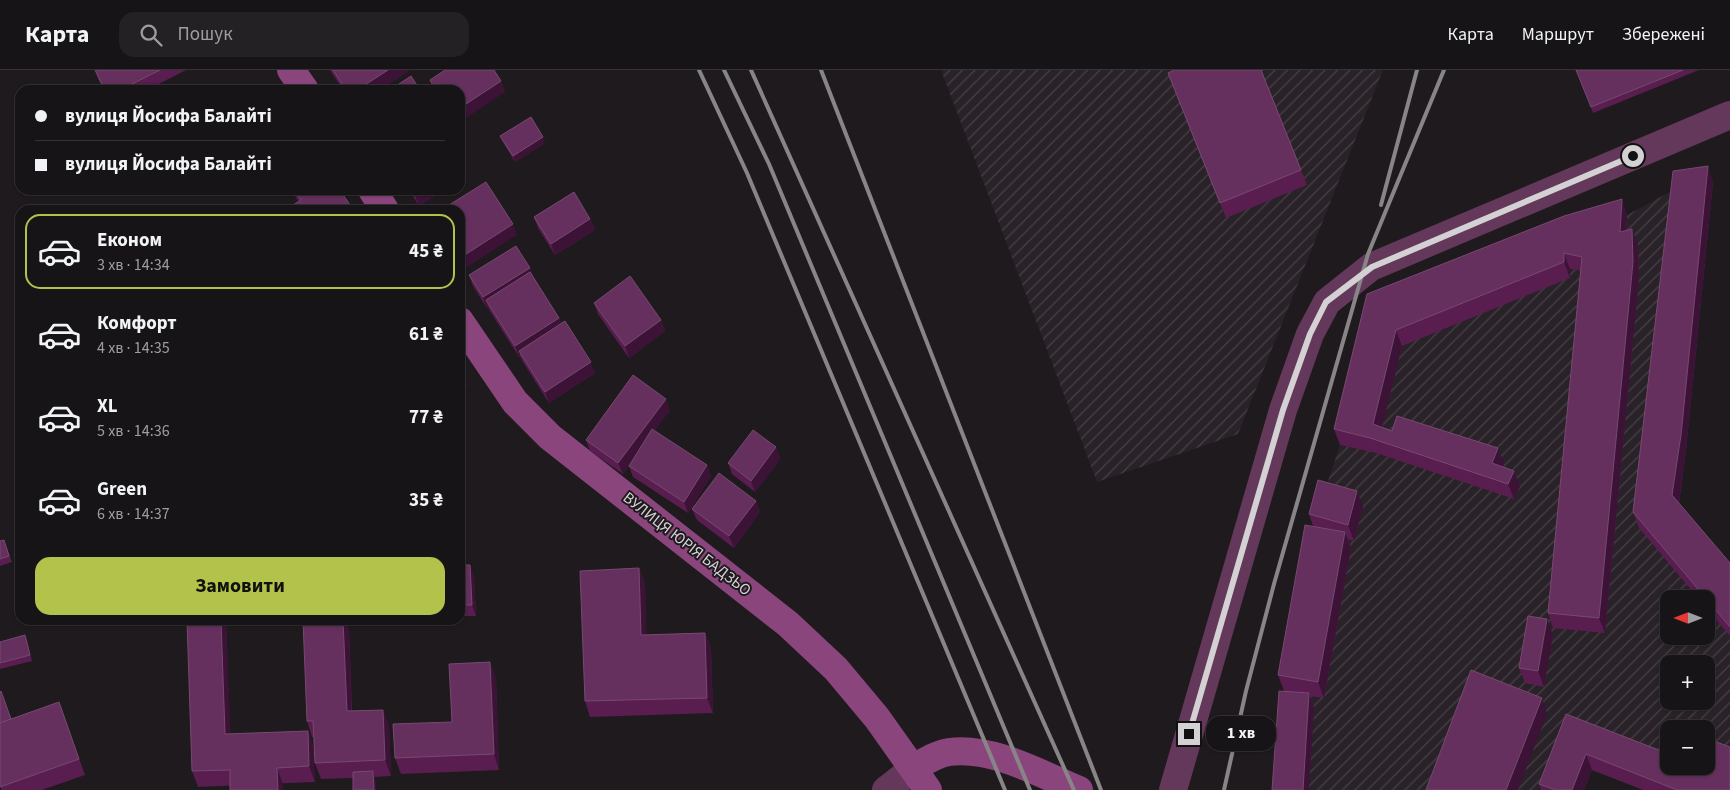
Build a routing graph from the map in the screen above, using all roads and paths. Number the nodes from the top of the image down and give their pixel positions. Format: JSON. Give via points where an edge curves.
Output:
{"nodes":[{"id":1,"x":291,"y":70,"type":"edge"},
{"id":2,"x":302,"y":85,"type":"edge"},
{"id":3,"x":1730,"y":114,"type":"edge"},
{"id":4,"x":465,"y":328,"type":"edge"},
{"id":5,"x":921,"y":779,"type":"edge"},
{"id":6,"x":886,"y":790,"type":"edge"},
{"id":7,"x":1079,"y":790,"type":"edge"},
{"id":8,"x":1173,"y":790,"type":"edge"}],
"edges":[{"from":1,"to":2,"type":"street"},
{"from":3,"to":8,"type":"street","via":[[1372,267],[1326,302],[1310,334],[1283,410]]},
{"from":4,"to":5,"type":"street","name":"ВУЛИЦЯ ЮРІЯ БАДЗЬО","via":[[515,402],[550,437],[788,624],[836,669]]},
{"from":5,"to":6,"type":"street"},
{"from":5,"to":7,"type":"street","via":[[930,758],[948,752],[970,752],[1006,761]]}]}
